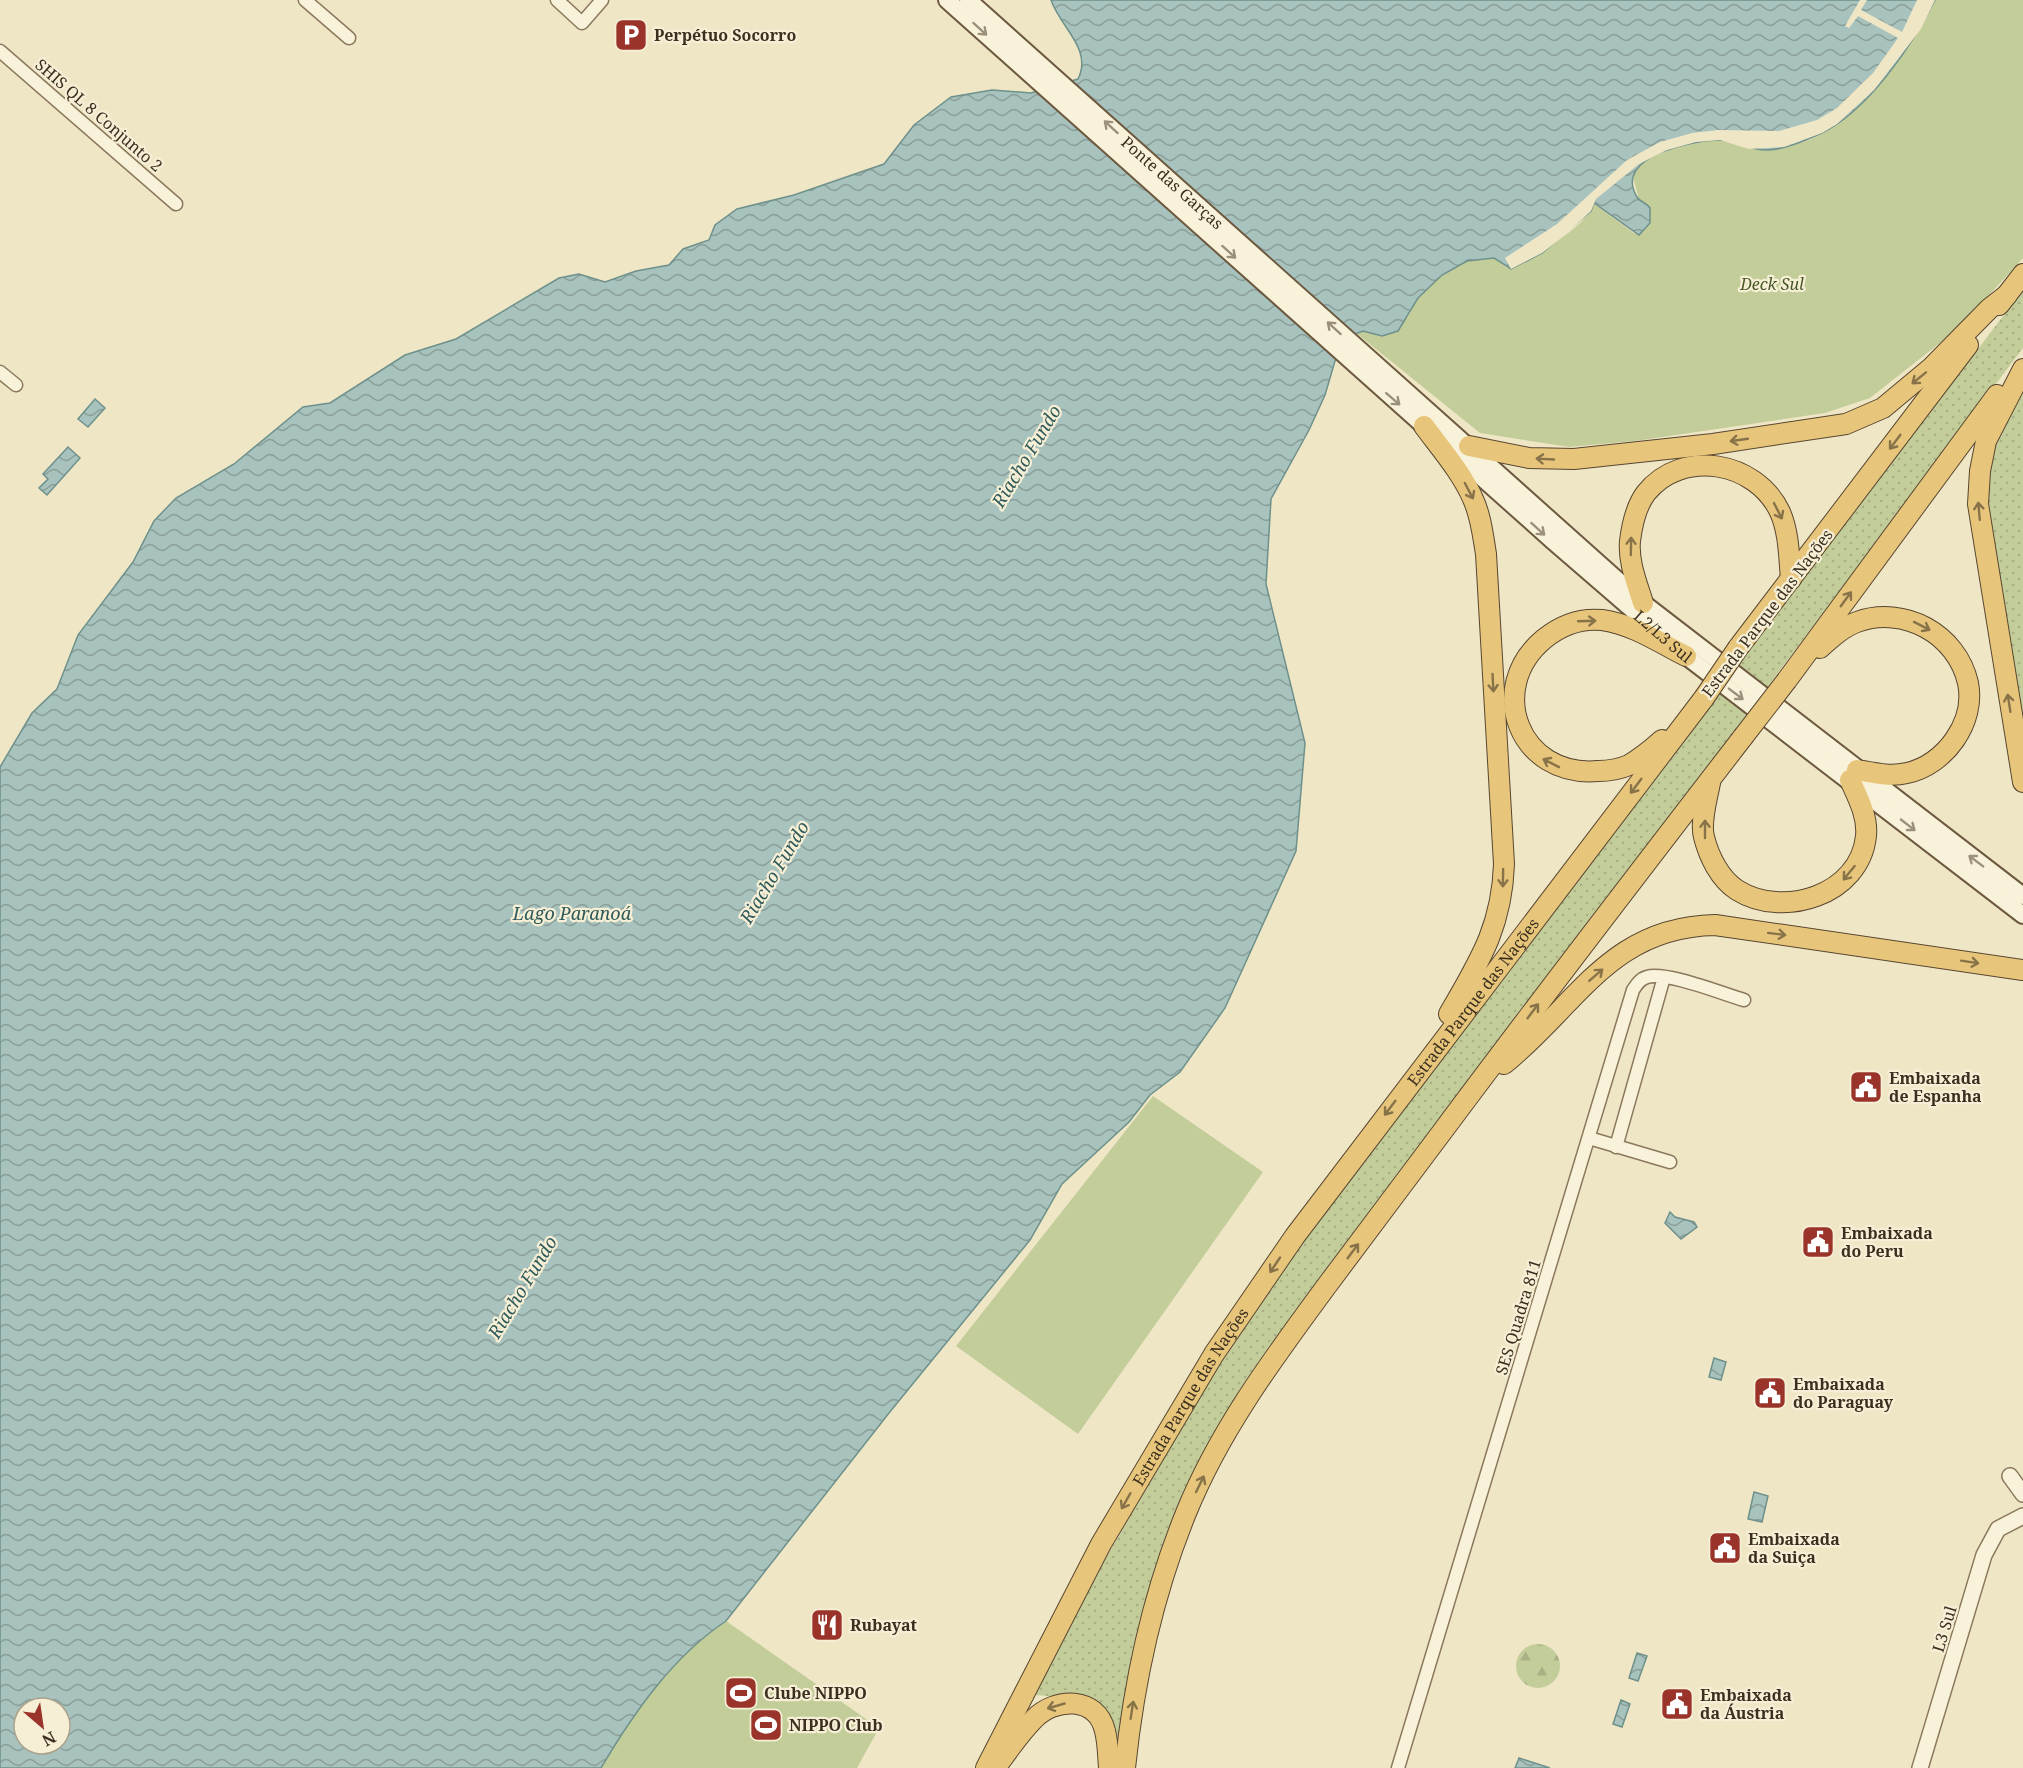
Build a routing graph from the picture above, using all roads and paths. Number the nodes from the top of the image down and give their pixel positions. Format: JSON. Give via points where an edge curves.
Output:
{"nodes":[{"id":1,"x":305,"y":0,"type":"edge"},
{"id":2,"x":557,"y":0,"type":"edge"},
{"id":3,"x":602,"y":0,"type":"edge"},
{"id":4,"x":947,"y":0,"type":"edge"},
{"id":5,"x":968,"y":0,"type":"edge"},
{"id":6,"x":349,"y":38,"type":"dead end"},
{"id":7,"x":0,"y":51,"type":"edge"},
{"id":8,"x":1017,"y":53,"type":"junction"},
{"id":9,"x":176,"y":204,"type":"dead end"},
{"id":10,"x":2023,"y":274,"type":"edge"},
{"id":11,"x":2007,"y":295,"type":"junction"},
{"id":12,"x":1349,"y":360,"type":"joint"},
{"id":13,"x":2023,"y":360,"type":"edge"},
{"id":14,"x":1378,"y":367,"type":"joint"},
{"id":15,"x":2023,"y":369,"type":"edge"},
{"id":16,"x":0,"y":372,"type":"edge"},
{"id":17,"x":16,"y":386,"type":"dead end"},
{"id":18,"x":1424,"y":426,"type":"junction"},
{"id":19,"x":1469,"y":446,"type":"junction"},
{"id":20,"x":1791,"y":579,"type":"junction"},
{"id":21,"x":1643,"y":603,"type":"junction"},
{"id":22,"x":1686,"y":656,"type":"junction"},
{"id":23,"x":1792,"y":673,"type":"junction"},
{"id":24,"x":1701,"y":702,"type":"junction"},
{"id":25,"x":1853,"y":775,"type":"junction"},
{"id":26,"x":1711,"y":779,"type":"junction"},
{"id":27,"x":2023,"y":782,"type":"edge"},
{"id":28,"x":2023,"y":897,"type":"edge"},
{"id":29,"x":2023,"y":915,"type":"edge"},
{"id":30,"x":2023,"y":970,"type":"edge"},
{"id":31,"x":1664,"y":977,"type":"junction"},
{"id":32,"x":1744,"y":1000,"type":"dead end"},
{"id":33,"x":1411,"y":1081,"type":"junction"},
{"id":34,"x":1477,"y":1086,"type":"junction"},
{"id":35,"x":1589,"y":1138,"type":"junction"},
{"id":36,"x":1616,"y":1147,"type":"junction"},
{"id":37,"x":1670,"y":1162,"type":"dead end"},
{"id":38,"x":2010,"y":1476,"type":"dead end"},
{"id":39,"x":2023,"y":1494,"type":"edge"},
{"id":40,"x":2023,"y":1516,"type":"edge"},
{"id":41,"x":986,"y":1768,"type":"edge"},
{"id":42,"x":994,"y":1768,"type":"edge"},
{"id":43,"x":1109,"y":1768,"type":"edge"},
{"id":44,"x":1125,"y":1768,"type":"edge"},
{"id":45,"x":1398,"y":1768,"type":"edge"},
{"id":46,"x":1920,"y":1768,"type":"edge"}],
"edges":[{"from":1,"to":6,"type":"street"},
{"from":2,"to":3,"type":"street","via":[[582,23]]},
{"from":4,"to":8,"type":"main road","name":"Ponte das Garças","one_way":true},
{"from":5,"to":8,"type":"main road","name":"Ponte das Garças"},
{"from":7,"to":9,"type":"street","name":"SHIS QL 8 Conjunto 2"},
{"from":8,"to":12,"type":"main road","name":"Ponte das Garças","one_way":true},
{"from":14,"to":8,"type":"main road","name":"Ponte das Garças","one_way":true},
{"from":10,"to":11,"type":"highway","name":"Estrada Parque das Nações"},
{"from":11,"to":19,"type":"highway","one_way":true,"via":[[1931,368],[1883,408],[1861,420],[1713,444],[1574,459],[1529,458]]},
{"from":11,"to":20,"type":"highway","name":"Estrada Parque das Nações","one_way":true},
{"from":12,"to":18,"type":"main road","name":"L2/L3 Sul","one_way":true},
{"from":23,"to":13,"type":"highway","one_way":true},
{"from":14,"to":19,"type":"main road","name":"L2/L3 Sul"},
{"from":27,"to":15,"type":"highway","one_way":true,"via":[[1978,504],[1986,441]]},
{"from":16,"to":17,"type":"street"},
{"from":18,"to":22,"type":"main road","name":"L2/L3 Sul","one_way":true},
{"from":18,"to":33,"type":"highway","one_way":true,"via":[[1464,482],[1481,526],[1503,882],[1499,913],[1488,943]]},
{"from":19,"to":21,"type":"main road","name":"L2/L3 Sul"},
{"from":21,"to":20,"type":"highway","one_way":true,"via":[[1630,555],[1640,503],[1663,478],[1704,464],[1746,475],[1771,498],[1786,534]]},
{"from":20,"to":24,"type":"highway","name":"Estrada Parque das Nações","bridge":true},
{"from":21,"to":25,"type":"main road","name":"L2/L3 Sul"},
{"from":24,"to":22,"type":"highway","one_way":true,"via":[[1646,754],[1610,771],[1563,769],[1542,758],[1519,727],[1519,673],[1534,647],[1558,628],[1575,621],[1601,620]]},
{"from":22,"to":25,"type":"main road","name":"L2/L3 Sul","one_way":true},
{"from":23,"to":25,"type":"highway","one_way":true,"via":[[1844,629],[1883,616],[1922,625],[1955,654],[1966,676],[1969,698],[1964,721],[1952,744],[1934,761],[1909,773]]},
{"from":23,"to":26,"type":"highway","bridge":true},
{"from":24,"to":33,"type":"highway","name":"Estrada Parque das Nações","one_way":true},
{"from":25,"to":26,"type":"highway","one_way":true,"via":[[1866,834],[1853,869],[1838,885],[1816,896],[1776,903],[1736,890],[1715,867],[1703,835]]},
{"from":28,"to":25,"type":"main road","name":"L2/L3 Sul","one_way":true},
{"from":25,"to":29,"type":"main road","name":"L2/L3 Sul","one_way":true},
{"from":34,"to":26,"type":"highway","one_way":true},
{"from":34,"to":30,"type":"highway","one_way":true,"via":[[1620,955],[1648,938],[1688,926],[1715,925]]},
{"from":31,"to":32,"type":"street"},
{"from":31,"to":35,"type":"street","name":"SES Quadra 811","via":[[1641,979],[1633,990]]},
{"from":31,"to":36,"type":"street"},
{"from":33,"to":41,"type":"highway","name":"Estrada Parque das Nações","one_way":true,"via":[[1295,1236],[1173,1419],[1101,1544]]},
{"from":44,"to":34,"type":"highway","one_way":true,"via":[[1133,1704],[1152,1615],[1187,1510],[1216,1451],[1258,1380]]},
{"from":35,"to":36,"type":"street"},
{"from":35,"to":45,"type":"street","name":"SES Quadra 811"},
{"from":36,"to":37,"type":"street"},
{"from":38,"to":39,"type":"street"},
{"from":40,"to":46,"type":"street","name":"L3 Sul","via":[[1998,1529],[1984,1555]]},
{"from":43,"to":42,"type":"highway","one_way":true,"via":[[1105,1729],[1099,1716],[1074,1702],[1048,1707]]}]}
